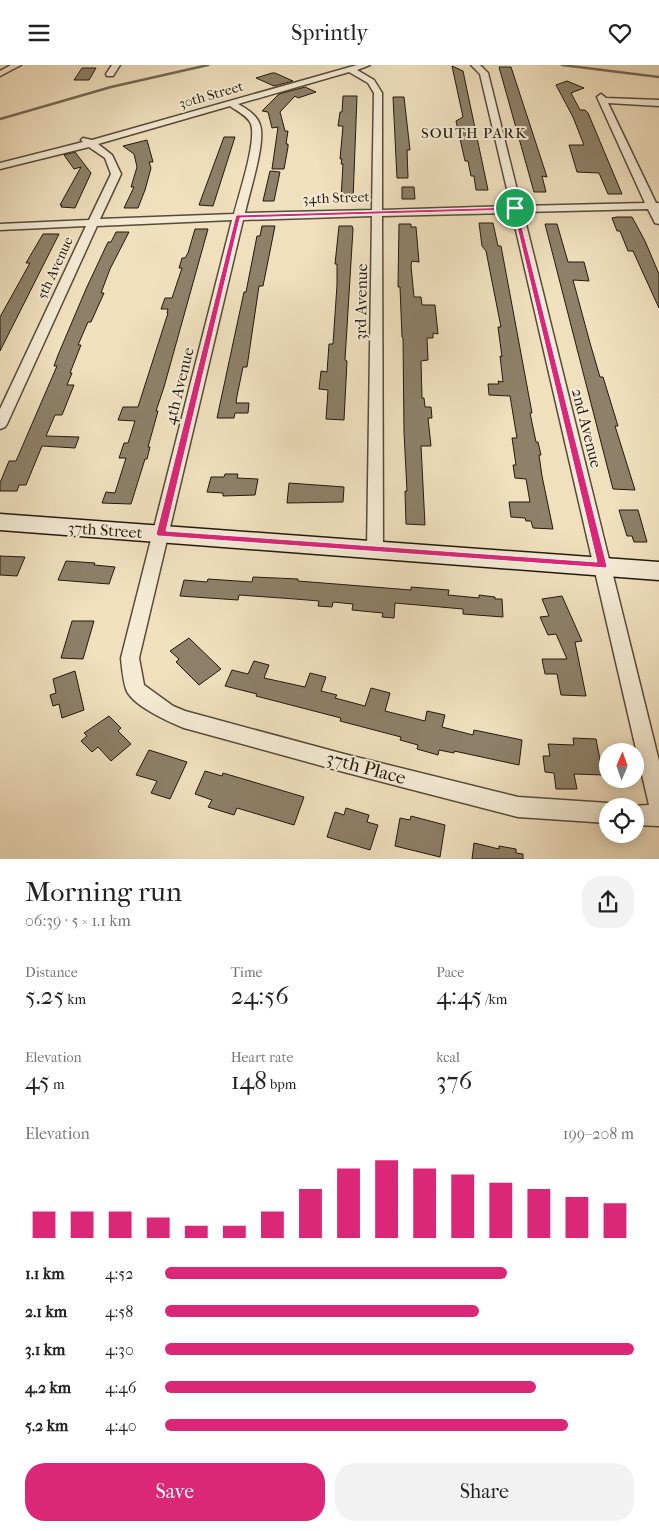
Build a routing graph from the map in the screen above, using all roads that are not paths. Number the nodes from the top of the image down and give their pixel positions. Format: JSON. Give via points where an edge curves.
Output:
{"nodes":[{"id":1,"x":17,"y":65,"type":"edge"},
{"id":2,"x":116,"y":65,"type":"edge"},
{"id":3,"x":366,"y":65,"type":"edge"},
{"id":4,"x":475,"y":65,"type":"edge"},
{"id":5,"x":350,"y":70,"type":"junction"},
{"id":6,"x":0,"y":74,"type":"edge"},
{"id":7,"x":110,"y":74,"type":"dead end"},
{"id":8,"x":232,"y":103,"type":"junction"},
{"id":9,"x":659,"y":103,"type":"edge"},
{"id":10,"x":80,"y":136,"type":"dead end"},
{"id":11,"x":92,"y":143,"type":"junction"},
{"id":12,"x":0,"y":167,"type":"edge"},
{"id":13,"x":655,"y":205,"type":"edge"},
{"id":14,"x":515,"y":208,"type":"junction"},
{"id":15,"x":378,"y":212,"type":"junction"},
{"id":16,"x":238,"y":216,"type":"junction"},
{"id":17,"x":94,"y":221,"type":"junction"},
{"id":18,"x":659,"y":221,"type":"edge"},
{"id":19,"x":0,"y":227,"type":"edge"},
{"id":20,"x":0,"y":424,"type":"edge"},
{"id":21,"x":0,"y":522,"type":"edge"},
{"id":22,"x":161,"y":534,"type":"junction"},
{"id":23,"x":375,"y":550,"type":"junction"},
{"id":24,"x":602,"y":566,"type":"junction"},
{"id":25,"x":659,"y":571,"type":"edge"},
{"id":26,"x":135,"y":689,"type":"joint"},
{"id":27,"x":659,"y":804,"type":"edge"},
{"id":28,"x":599,"y":812,"type":"edge"},
{"id":29,"x":644,"y":815,"type":"edge"},
{"id":30,"x":659,"y":816,"type":"edge"}],
"edges":[{"from":1,"to":6,"type":"street"},
{"from":2,"to":7,"type":"street"},
{"from":3,"to":5,"type":"street","name":"30th Street"},
{"from":4,"to":14,"type":"street","name":"2nd Avenue","via":[[484,73]]},
{"from":5,"to":8,"type":"street","name":"30th Street"},
{"from":5,"to":15,"type":"street","name":"3rd Avenue","via":[[369,80],[377,90]]},
{"from":8,"to":11,"type":"street","name":"30th Street"},
{"from":8,"to":16,"type":"street","name":"4th Avenue","via":[[253,118],[258,134]]},
{"from":9,"to":13,"type":"street","via":[[602,98]]},
{"from":10,"to":11,"type":"street","name":"5th Avenue"},
{"from":11,"to":12,"type":"street","name":"30th Street"},
{"from":11,"to":17,"type":"street","name":"5th Avenue","via":[[112,161],[116,174]]},
{"from":13,"to":14,"type":"street","name":"34th Street"},
{"from":13,"to":18,"type":"street"},
{"from":14,"to":15,"type":"street","name":"34th Street"},
{"from":14,"to":24,"type":"street","name":"2nd Avenue"},
{"from":15,"to":16,"type":"street","name":"34th Street"},
{"from":15,"to":23,"type":"street","name":"3rd Avenue"},
{"from":16,"to":17,"type":"street","name":"34th Street"},
{"from":16,"to":22,"type":"street","name":"4th Avenue"},
{"from":17,"to":19,"type":"street","name":"34th Street"},
{"from":17,"to":20,"type":"street","name":"5th Avenue"},
{"from":21,"to":22,"type":"street","name":"37th Street"},
{"from":22,"to":23,"type":"street","name":"37th Street"},
{"from":22,"to":26,"type":"street","name":"4th Avenue","via":[[130,658]]},
{"from":23,"to":24,"type":"street","name":"37th Street"},
{"from":24,"to":25,"type":"street","name":"37th Street"},
{"from":24,"to":27,"type":"street","name":"2nd Avenue"},
{"from":26,"to":28,"type":"street","name":"37th Place","via":[[166,712],[184,719],[344,763],[518,807]]},
{"from":29,"to":30,"type":"street"}]}
